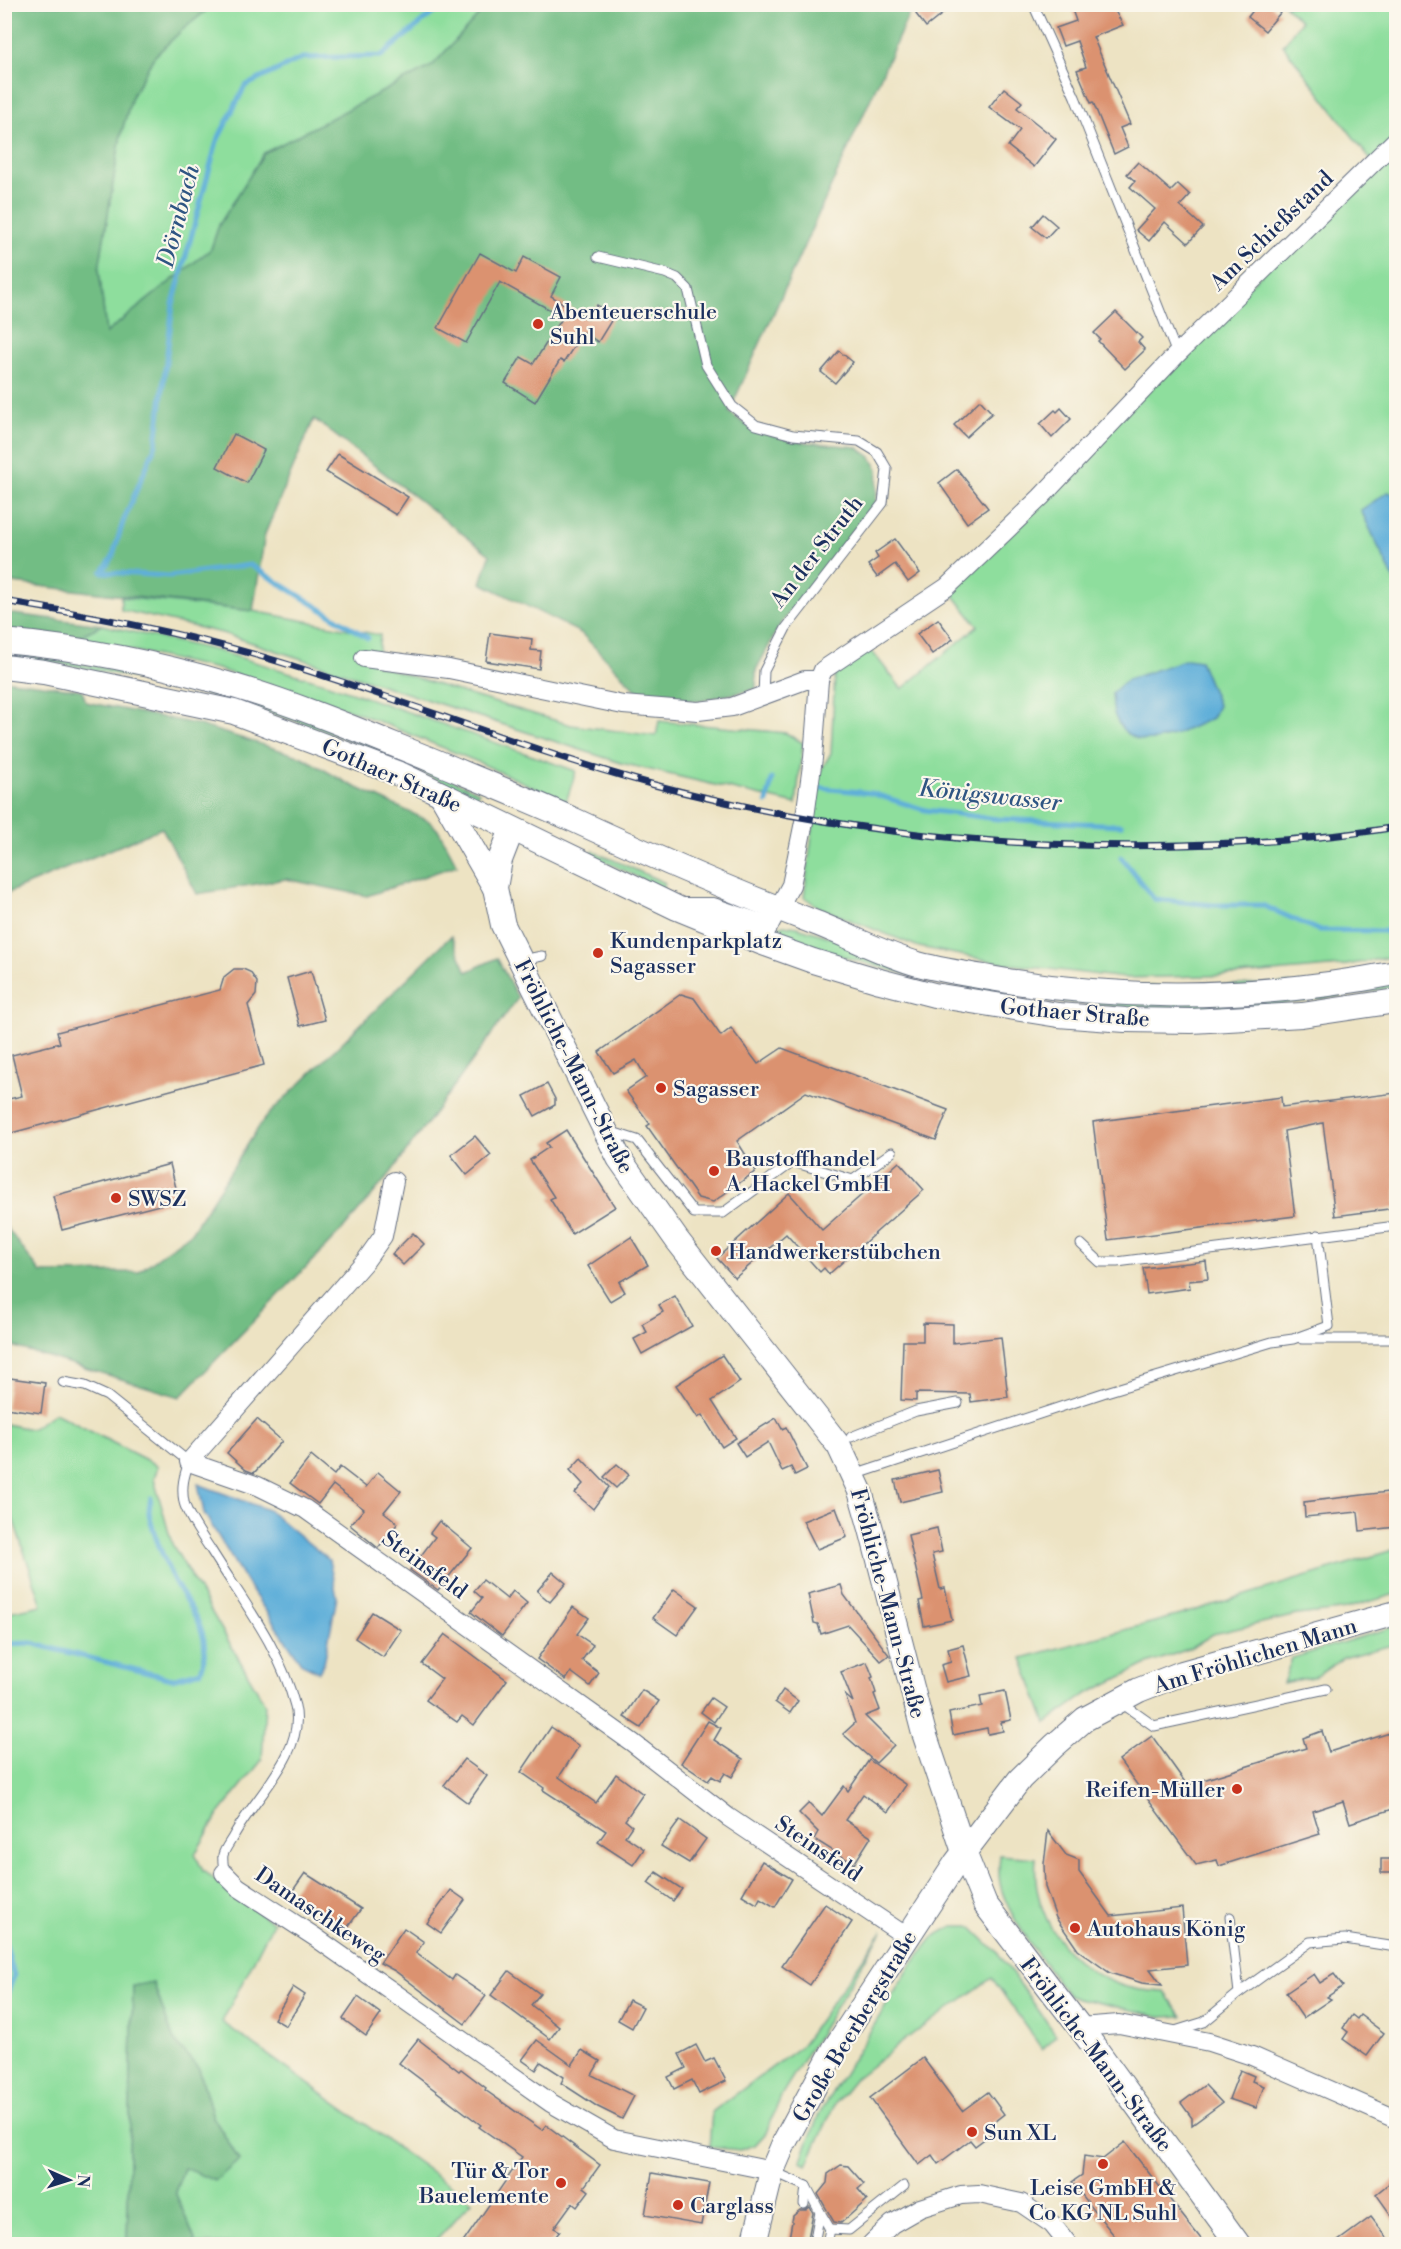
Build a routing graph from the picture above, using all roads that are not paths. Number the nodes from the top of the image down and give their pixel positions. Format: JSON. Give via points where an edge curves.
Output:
{"nodes":[{"id":1,"x":1033,"y":4,"type":"edge"},
{"id":2,"x":1396,"y":140,"type":"edge"},
{"id":3,"x":598,"y":257,"type":"dead end"},
{"id":4,"x":1178,"y":354,"type":"junction"},
{"id":5,"x":4,"y":641,"type":"edge"},
{"id":6,"x":364,"y":658,"type":"dead end"},
{"id":7,"x":4,"y":667,"type":"edge"},
{"id":8,"x":819,"y":680,"type":"junction"},
{"id":9,"x":763,"y":696,"type":"junction"},
{"id":10,"x":441,"y":794,"type":"junction"},
{"id":11,"x":526,"y":799,"type":"junction"},
{"id":12,"x":512,"y":829,"type":"junction"},
{"id":13,"x":495,"y":888,"type":"junction"},
{"id":14,"x":769,"y":926,"type":"junction"},
{"id":15,"x":1396,"y":974,"type":"edge"},
{"id":16,"x":1396,"y":1001,"type":"edge"},
{"id":17,"x":604,"y":1129,"type":"junction"},
{"id":18,"x":891,"y":1152,"type":"dead end"},
{"id":19,"x":393,"y":1181,"type":"dead end"},
{"id":20,"x":1396,"y":1226,"type":"edge"},
{"id":21,"x":1318,"y":1235,"type":"junction"},
{"id":22,"x":1081,"y":1244,"type":"dead end"},
{"id":23,"x":1293,"y":1338,"type":"junction"},
{"id":24,"x":1396,"y":1339,"type":"edge"},
{"id":25,"x":63,"y":1382,"type":"dead end"},
{"id":26,"x":958,"y":1403,"type":"dead end"},
{"id":27,"x":851,"y":1437,"type":"dead end"},
{"id":28,"x":189,"y":1462,"type":"junction"},
{"id":29,"x":854,"y":1475,"type":"junction"},
{"id":30,"x":1396,"y":1613,"type":"edge"},
{"id":31,"x":1326,"y":1689,"type":"dead end"},
{"id":32,"x":1118,"y":1701,"type":"junction"},
{"id":33,"x":964,"y":1851,"type":"junction"},
{"id":34,"x":225,"y":1873,"type":"joint"},
{"id":35,"x":1230,"y":1917,"type":"dead end"},
{"id":36,"x":907,"y":1936,"type":"junction"},
{"id":37,"x":1396,"y":1947,"type":"edge"},
{"id":38,"x":1239,"y":1993,"type":"junction"},
{"id":39,"x":1079,"y":2027,"type":"junction"},
{"id":40,"x":1167,"y":2034,"type":"junction"},
{"id":41,"x":1396,"y":2119,"type":"edge"},
{"id":42,"x":772,"y":2171,"type":"junction"},
{"id":43,"x":806,"y":2186,"type":"junction"},
{"id":44,"x":904,"y":2186,"type":"dead end"},
{"id":45,"x":804,"y":2204,"type":"dead end"},
{"id":46,"x":820,"y":2212,"type":"junction"},
{"id":47,"x":830,"y":2229,"type":"junction"},
{"id":48,"x":754,"y":2244,"type":"edge"},
{"id":49,"x":813,"y":2244,"type":"edge"},
{"id":50,"x":827,"y":2244,"type":"edge"},
{"id":51,"x":871,"y":2244,"type":"edge"},
{"id":52,"x":1068,"y":2244,"type":"edge"},
{"id":53,"x":1238,"y":2244,"type":"edge"}],
"edges":[{"from":1,"to":4,"type":"lane","via":[[1075,97]]},
{"from":2,"to":4,"type":"street","name":"Am Schießstand"},
{"from":3,"to":9,"type":"lane","name":"An der Struth","via":[[665,273],[688,289],[706,365],[732,406],[756,425],[793,435],[859,441],[877,452],[887,469],[883,503],[786,628],[764,671]]},
{"from":4,"to":8,"type":"street","via":[[1041,497],[947,587],[823,670]]},
{"from":5,"to":11,"type":"main road","name":"Gothaer Straße","via":[[156,666],[234,686],[339,722]]},
{"from":6,"to":9,"type":"street","via":[[450,669],[623,705],[698,711],[732,707]]},
{"from":7,"to":10,"type":"main road","name":"Gothaer Straße","via":[[234,712],[364,759]]},
{"from":8,"to":9,"type":"street","via":[[805,680]]},
{"from":8,"to":14,"type":"street","via":[[805,817],[791,885]]},
{"from":10,"to":12,"type":"main road","name":"Gothaer Straße"},
{"from":10,"to":13,"type":"main road"},
{"from":11,"to":12,"type":"street","name":"Fröhliche-Mann-Straße"},
{"from":11,"to":14,"type":"main road","name":"Gothaer Straße","via":[[676,867]]},
{"from":12,"to":13,"type":"main road","name":"Fröhliche-Mann-Straße"},
{"from":12,"to":14,"type":"main road","name":"Gothaer Straße","via":[[677,908]]},
{"from":13,"to":17,"type":"main road","name":"Fröhliche-Mann-Straße","via":[[503,925],[531,958]]},
{"from":14,"to":15,"type":"main road","name":"Gothaer Straße","via":[[986,977],[1125,994],[1232,994],[1315,987]]},
{"from":14,"to":16,"type":"main road","name":"Gothaer Straße","via":[[880,981],[1058,1015],[1125,1020],[1257,1019]]},
{"from":17,"to":18,"type":"lane","via":[[637,1140],[694,1213],[723,1213],[794,1162],[853,1180]]},
{"from":17,"to":29,"type":"main road","name":"Fröhliche-Mann-Straße","via":[[648,1200],[839,1446]]},
{"from":19,"to":28,"type":"street","via":[[383,1236],[366,1260]]},
{"from":20,"to":21,"type":"lane"},
{"from":21,"to":22,"type":"lane","via":[[1117,1262],[1100,1262]]},
{"from":21,"to":23,"type":"lane","via":[[1329,1326]]},
{"from":23,"to":24,"type":"lane"},
{"from":23,"to":29,"type":"lane","via":[[1103,1393]]},
{"from":25,"to":28,"type":"lane","via":[[85,1386],[106,1396]]},
{"from":26,"to":27,"type":"lane","via":[[916,1411]]},
{"from":28,"to":34,"type":"lane","name":"Damaschkeweg","via":[[182,1479],[184,1504],[253,1613],[289,1684],[296,1709],[290,1753],[242,1820],[223,1855]]},
{"from":28,"to":36,"type":"street","name":"Steinsfeld","via":[[258,1486],[305,1509],[624,1736],[728,1816]]},
{"from":29,"to":33,"type":"main road","name":"Fröhliche-Mann-Straße","via":[[872,1529],[923,1730]]},
{"from":30,"to":32,"type":"main road","name":"Am Fröhlichen Mann","via":[[1182,1673]]},
{"from":31,"to":32,"type":"lane","via":[[1154,1726]]},
{"from":32,"to":33,"type":"main road","name":"Am Fröhlichen Mann","via":[[1085,1719],[1020,1779]]},
{"from":33,"to":36,"type":"main road","name":"Große Beerbergstraße"},
{"from":33,"to":39,"type":"main road","name":"Fröhliche-Mann-Straße","via":[[989,1912]]},
{"from":34,"to":42,"type":"street","name":"Damaschkeweg","via":[[238,1887],[551,2103],[614,2139]]},
{"from":35,"to":38,"type":"lane"},
{"from":36,"to":42,"type":"main road","name":"Große Beerbergstraße","via":[[824,2066]]},
{"from":37,"to":38,"type":"lane","via":[[1346,1939],[1310,1942]]},
{"from":38,"to":40,"type":"lane","via":[[1204,2022]]},
{"from":39,"to":40,"type":"street","via":[[1119,2024]]},
{"from":39,"to":53,"type":"main road","name":"Fröhliche-Mann-Straße"},
{"from":40,"to":41,"type":"street","via":[[1252,2056]]},
{"from":42,"to":43,"type":"lane"},
{"from":42,"to":48,"type":"main road","name":"Große Beerbergstraße"},
{"from":43,"to":45,"type":"lane"},
{"from":43,"to":46,"type":"lane"},
{"from":44,"to":47,"type":"lane","via":[[849,2230]]},
{"from":46,"to":47,"type":"lane"},
{"from":46,"to":49,"type":"lane"},
{"from":47,"to":50,"type":"lane"},
{"from":51,"to":52,"type":"street","via":[[892,2224],[920,2208],[961,2195],[979,2194],[1021,2203],[1052,2224]]}]}
